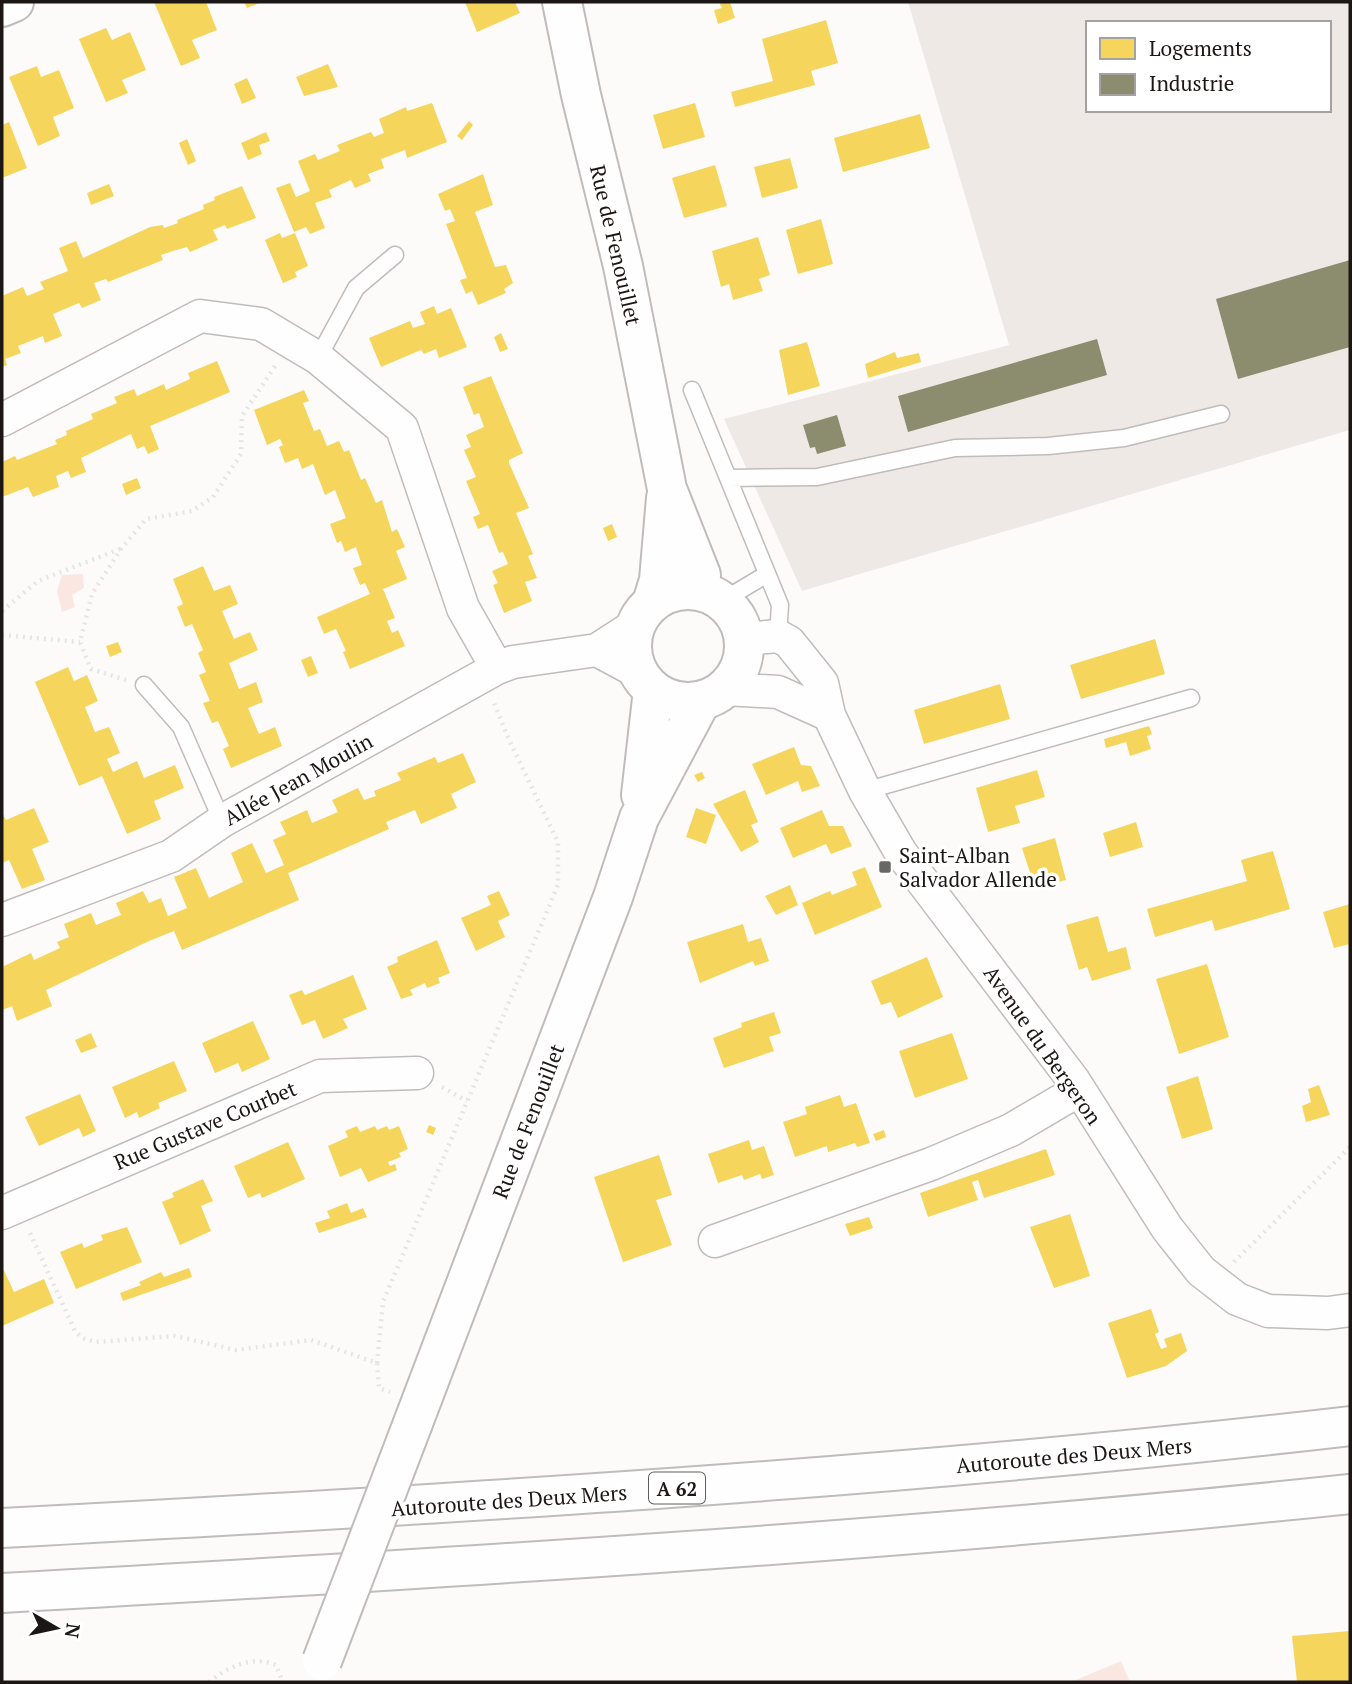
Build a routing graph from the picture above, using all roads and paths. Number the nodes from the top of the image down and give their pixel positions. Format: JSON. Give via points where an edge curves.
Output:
{"nodes":[{"id":1,"x":14,"y":2,"type":"edge"},
{"id":2,"x":562,"y":2,"type":"edge"},
{"id":3,"x":2,"y":7,"type":"edge"},
{"id":4,"x":394,"y":254,"type":"dead end"},
{"id":5,"x":290,"y":341,"type":"junction"},
{"id":6,"x":318,"y":358,"type":"junction"},
{"id":7,"x":692,"y":390,"type":"dead end"},
{"id":8,"x":1221,"y":414,"type":"dead end"},
{"id":9,"x":2,"y":421,"type":"edge"},
{"id":10,"x":728,"y":478,"type":"junction"},
{"id":11,"x":667,"y":489,"type":"junction"},
{"id":12,"x":121,"y":549,"type":"junction"},
{"id":13,"x":767,"y":574,"type":"junction"},
{"id":14,"x":711,"y":596,"type":"junction"},
{"id":15,"x":2,"y":611,"type":"edge"},
{"id":16,"x":643,"y":615,"type":"junction"},
{"id":17,"x":2,"y":635,"type":"edge"},
{"id":18,"x":761,"y":638,"type":"junction"},
{"id":19,"x":80,"y":642,"type":"junction"},
{"id":20,"x":597,"y":650,"type":"junction"},
{"id":21,"x":497,"y":668,"type":"junction"},
{"id":22,"x":645,"y":681,"type":"junction"},
{"id":23,"x":144,"y":685,"type":"joint"},
{"id":24,"x":713,"y":695,"type":"junction"},
{"id":25,"x":1191,"y":698,"type":"dead end"},
{"id":26,"x":829,"y":715,"type":"junction"},
{"id":27,"x":864,"y":791,"type":"junction"},
{"id":28,"x":639,"y":818,"type":"junction"},
{"id":29,"x":222,"y":821,"type":"junction"},
{"id":30,"x":2,"y":920,"type":"edge"},
{"id":31,"x":417,"y":1073,"type":"dead end"},
{"id":32,"x":1079,"y":1090,"type":"junction"},
{"id":33,"x":1350,"y":1147,"type":"edge"},
{"id":34,"x":10,"y":1210,"type":"edge"},
{"id":35,"x":715,"y":1241,"type":"dead end"},
{"id":36,"x":1242,"y":1300,"type":"junction"},
{"id":37,"x":1350,"y":1310,"type":"edge"},
{"id":38,"x":377,"y":1363,"type":"junction"},
{"id":39,"x":379,"y":1388,"type":"dead end"},
{"id":40,"x":1350,"y":1426,"type":"edge"},
{"id":41,"x":1350,"y":1494,"type":"edge"},
{"id":42,"x":2,"y":1528,"type":"edge"},
{"id":43,"x":2,"y":1593,"type":"edge"},
{"id":44,"x":319,"y":1672,"type":"edge"},
{"id":45,"x":209,"y":1682,"type":"edge"},
{"id":46,"x":283,"y":1682,"type":"edge"}],
"edges":[{"from":1,"to":3,"type":"main road"},
{"from":2,"to":11,"type":"main road","name":"Rue de Fenouillet","via":[[623,266]]},
{"from":4,"to":6,"type":"lane","via":[[356,288]]},
{"from":5,"to":6,"type":"street"},
{"from":5,"to":9,"type":"street","via":[[261,324],[200,316]]},
{"from":5,"to":12,"type":"path","via":[[243,416],[241,454],[213,497],[192,511],[146,519]]},
{"from":6,"to":21,"type":"street","via":[[402,428],[463,608]]},
{"from":7,"to":10,"type":"lane"},
{"from":8,"to":10,"type":"lane","via":[[1125,438],[955,448],[817,477]]},
{"from":10,"to":13,"type":"lane"},
{"from":11,"to":14,"type":"main road","name":"Rue de Fenouillet"},
{"from":11,"to":16,"type":"main road","name":"Rue de Fenouillet","via":[[659,580]]},
{"from":12,"to":15,"type":"path","via":[[38,581]]},
{"from":12,"to":19,"type":"path","via":[[92,594]]},
{"from":13,"to":14,"type":"lane"},
{"from":13,"to":18,"type":"lane","via":[[780,605]]},
{"from":14,"to":16,"type":"main road","via":[[676,591]]},
{"from":14,"to":18,"type":"main road","name":"Rue de Fenouillet"},
{"from":16,"to":20,"type":"street","name":"Allée Jean Moulin"},
{"from":16,"to":22,"type":"main road","name":"Rue de Fenouillet","via":[[632,644]]},
{"from":17,"to":19,"type":"path"},
{"from":18,"to":24,"type":"main road","name":"Rue de Fenouillet"},
{"from":18,"to":26,"type":"street","name":"Avenue du Bergeron","via":[[789,642],[822,682]]},
{"from":19,"to":23,"type":"path","via":[[91,668]]},
{"from":20,"to":21,"type":"street","name":"Allée Jean Moulin"},
{"from":20,"to":22,"type":"street"},
{"from":21,"to":29,"type":"street","name":"Allée Jean Moulin"},
{"from":21,"to":38,"type":"path","via":[[491,694],[558,842],[558,885],[383,1302]]},
{"from":22,"to":24,"type":"main road","via":[[675,701]]},
{"from":22,"to":28,"type":"main road","name":"Rue de Fenouillet"},
{"from":23,"to":29,"type":"lane","via":[[181,727]]},
{"from":24,"to":26,"type":"street","via":[[778,692]]},
{"from":24,"to":28,"type":"main road","name":"Rue de Fenouillet"},
{"from":25,"to":27,"type":"lane"},
{"from":26,"to":27,"type":"street","name":"Avenue du Bergeron"},
{"from":27,"to":32,"type":"street","name":"Avenue du Bergeron","via":[[922,884],[1017,1002]]},
{"from":28,"to":44,"type":"main road","name":"Rue de Fenouillet","bridge":true},
{"from":29,"to":30,"type":"street","name":"Allée Jean Moulin","via":[[171,856]]},
{"from":31,"to":34,"type":"street","name":"Rue Gustave Courbet","via":[[320,1076]]},
{"from":32,"to":35,"type":"street","via":[[1011,1130],[931,1164]]},
{"from":32,"to":36,"type":"street","name":"Avenue du Bergeron","via":[[1167,1228],[1201,1270]]},
{"from":33,"to":36,"type":"path","via":[[1233,1264],[1251,1280]]},
{"from":34,"to":38,"type":"path","via":[[82,1338],[96,1342],[175,1336],[236,1350],[311,1339]]},
{"from":36,"to":37,"type":"street","name":"Avenue du Bergeron","via":[[1268,1311]]},
{"from":38,"to":39,"type":"path"},
{"from":40,"to":42,"type":"main road","name":"Autoroute des Deux Mers","number":"A 62","via":[[1118,1453],[503,1502]]},
{"from":41,"to":43,"type":"main road","via":[[1136,1517],[508,1565]]},
{"from":45,"to":46,"type":"path","via":[[227,1668],[266,1661],[276,1665]]}]}
